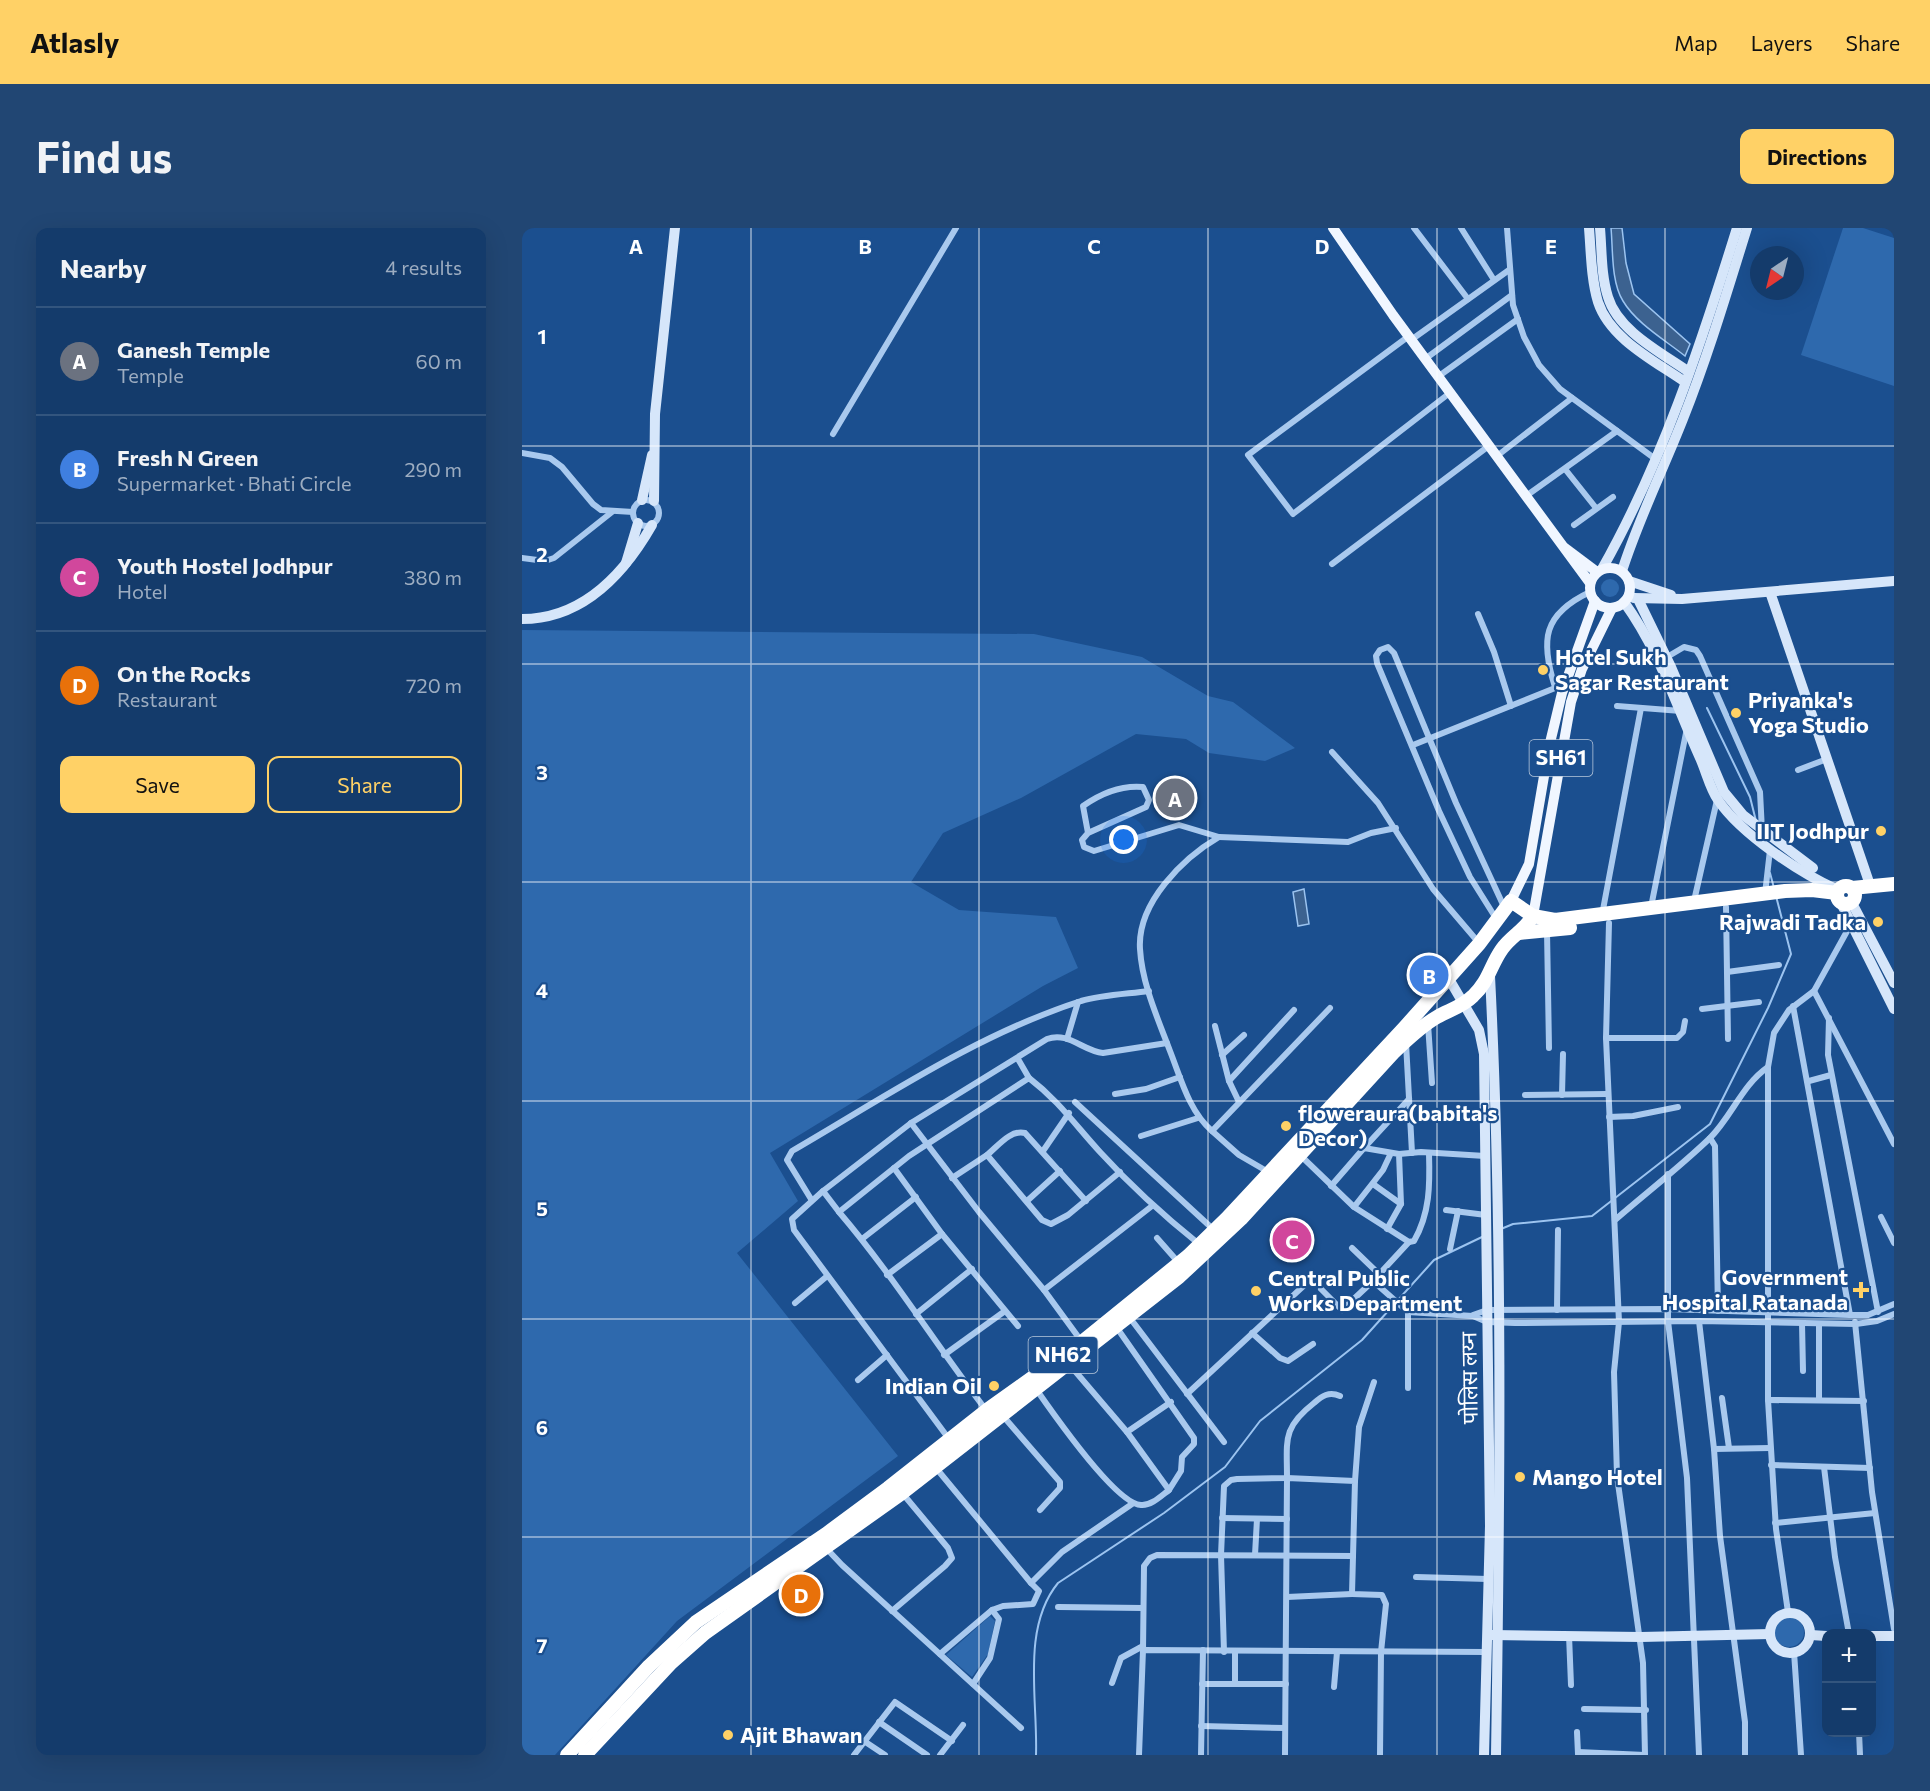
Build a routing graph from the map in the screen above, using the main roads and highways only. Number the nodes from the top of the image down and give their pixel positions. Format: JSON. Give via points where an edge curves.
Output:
{"nodes":[{"id":1,"x":1333,"y":228,"type":"edge"},
{"id":2,"x":1560,"y":544,"type":"junction"},
{"id":3,"x":1600,"y":570,"type":"junction"},
{"id":4,"x":1592,"y":592,"type":"junction"},
{"id":5,"x":1612,"y":608,"type":"junction"},
{"id":6,"x":1894,"y":884,"type":"edge"},
{"id":7,"x":1894,"y":891,"type":"edge"},
{"id":8,"x":1846,"y":897,"type":"junction"},
{"id":9,"x":1505,"y":910,"type":"junction"},
{"id":10,"x":1533,"y":916,"type":"junction"},
{"id":11,"x":1606,"y":919,"type":"junction"},
{"id":12,"x":1520,"y":933,"type":"junction"},
{"id":13,"x":1274,"y":1176,"type":"junction"},
{"id":14,"x":567,"y":1755,"type":"edge"},
{"id":15,"x":585,"y":1755,"type":"edge"}],
"edges":[{"from":1,"to":2,"type":"main road"},
{"from":2,"to":3,"type":"main road"},
{"from":2,"to":4,"type":"main road"},
{"from":3,"to":4,"type":"main road","number":"SH61"},
{"from":3,"to":5,"type":"main road","via":[[1609,567],[1622,571],[1629,581],[1630,600]]},
{"from":4,"to":5,"type":"main road"},
{"from":4,"to":9,"type":"main road","number":"SH61","via":[[1560,685],[1529,864]]},
{"from":5,"to":10,"type":"main road","number":"SH61","via":[[1582,669],[1572,702]]},
{"from":6,"to":8,"type":"highway","via":[[1870,885]]},
{"from":7,"to":8,"type":"highway"},
{"from":8,"to":11,"type":"highway","via":[[1800,897]]},
{"from":8,"to":11,"type":"highway","via":[[1800,890],[1651,907]]},
{"from":9,"to":10,"type":"highway"},
{"from":9,"to":13,"type":"highway","number":"NH62"},
{"from":10,"to":11,"type":"highway","via":[[1555,920]]},
{"from":10,"to":12,"type":"highway","number":"NH62"},
{"from":11,"to":12,"type":"highway"},
{"from":12,"to":13,"type":"highway","number":"NH62","via":[[1501,950],[1490,976],[1462,1005],[1406,1040],[1300,1154]]},
{"from":13,"to":14,"type":"highway","number":"NH62","via":[[1179,1263],[1082,1342],[826,1534],[696,1622]]},
{"from":13,"to":15,"type":"highway","number":"NH62","via":[[1207,1251],[1130,1318],[902,1493],[705,1633],[671,1663]]}]}
